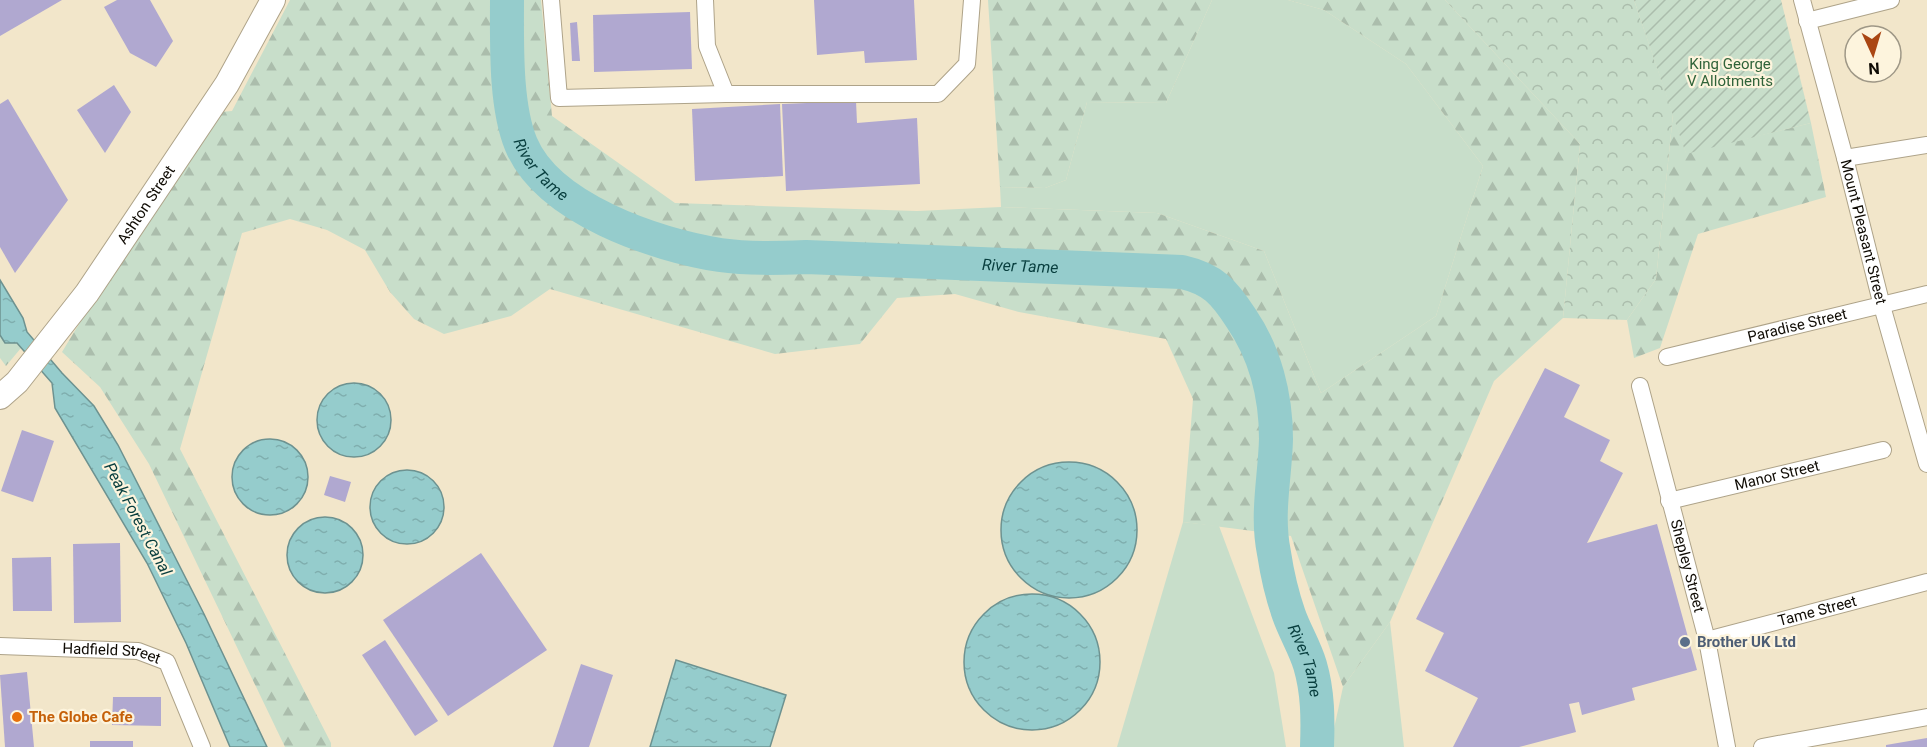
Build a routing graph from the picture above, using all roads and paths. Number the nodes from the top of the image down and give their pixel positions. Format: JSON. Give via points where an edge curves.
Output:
{"nodes":[{"id":1,"x":273,"y":0,"type":"edge"},
{"id":2,"x":551,"y":0,"type":"edge"},
{"id":3,"x":705,"y":0,"type":"edge"},
{"id":4,"x":972,"y":0,"type":"edge"},
{"id":5,"x":1802,"y":0,"type":"edge"},
{"id":6,"x":1884,"y":1,"type":"edge"},
{"id":7,"x":1807,"y":21,"type":"junction"},
{"id":8,"x":726,"y":94,"type":"junction"},
{"id":9,"x":1927,"y":145,"type":"edge"},
{"id":10,"x":1845,"y":158,"type":"junction"},
{"id":11,"x":1927,"y":294,"type":"edge"},
{"id":12,"x":1882,"y":306,"type":"junction"},
{"id":13,"x":1667,"y":357,"type":"dead end"},
{"id":14,"x":1640,"y":386,"type":"dead end"},
{"id":15,"x":8,"y":390,"type":"edge"},
{"id":16,"x":1884,"y":450,"type":"dead end"},
{"id":17,"x":1927,"y":464,"type":"edge"},
{"id":18,"x":1669,"y":501,"type":"junction"},
{"id":19,"x":1927,"y":582,"type":"edge"},
{"id":20,"x":1707,"y":639,"type":"junction"},
{"id":21,"x":0,"y":646,"type":"edge"},
{"id":22,"x":1927,"y":717,"type":"edge"},
{"id":23,"x":202,"y":747,"type":"edge"},
{"id":24,"x":1727,"y":747,"type":"edge"},
{"id":25,"x":1762,"y":747,"type":"edge"}],
"edges":[{"from":1,"to":15,"type":"main road","name":"Ashton Street","via":[[227,84],[87,293]]},
{"from":2,"to":8,"type":"street","via":[[559,98]]},
{"from":3,"to":8,"type":"street","via":[[707,46]]},
{"from":4,"to":8,"type":"street","via":[[967,64],[938,94]]},
{"from":5,"to":7,"type":"street","name":"Mount Pleasant Street"},
{"from":6,"to":7,"type":"street"},
{"from":7,"to":10,"type":"street","name":"Mount Pleasant Street"},
{"from":9,"to":10,"type":"street"},
{"from":10,"to":12,"type":"street","name":"Mount Pleasant Street"},
{"from":11,"to":12,"type":"street","name":"Paradise Street"},
{"from":12,"to":13,"type":"street","name":"Paradise Street"},
{"from":12,"to":17,"type":"street","name":"Mount Pleasant Street"},
{"from":14,"to":18,"type":"street","name":"Shepley Street"},
{"from":16,"to":18,"type":"street","name":"Manor Street"},
{"from":18,"to":20,"type":"street","name":"Shepley Street"},
{"from":19,"to":20,"type":"street","name":"Tame Street"},
{"from":20,"to":24,"type":"street","name":"Shepley Street"},
{"from":21,"to":23,"type":"street","name":"Hadfield Street","via":[[138,651],[167,662]]},
{"from":22,"to":25,"type":"street"}]}
